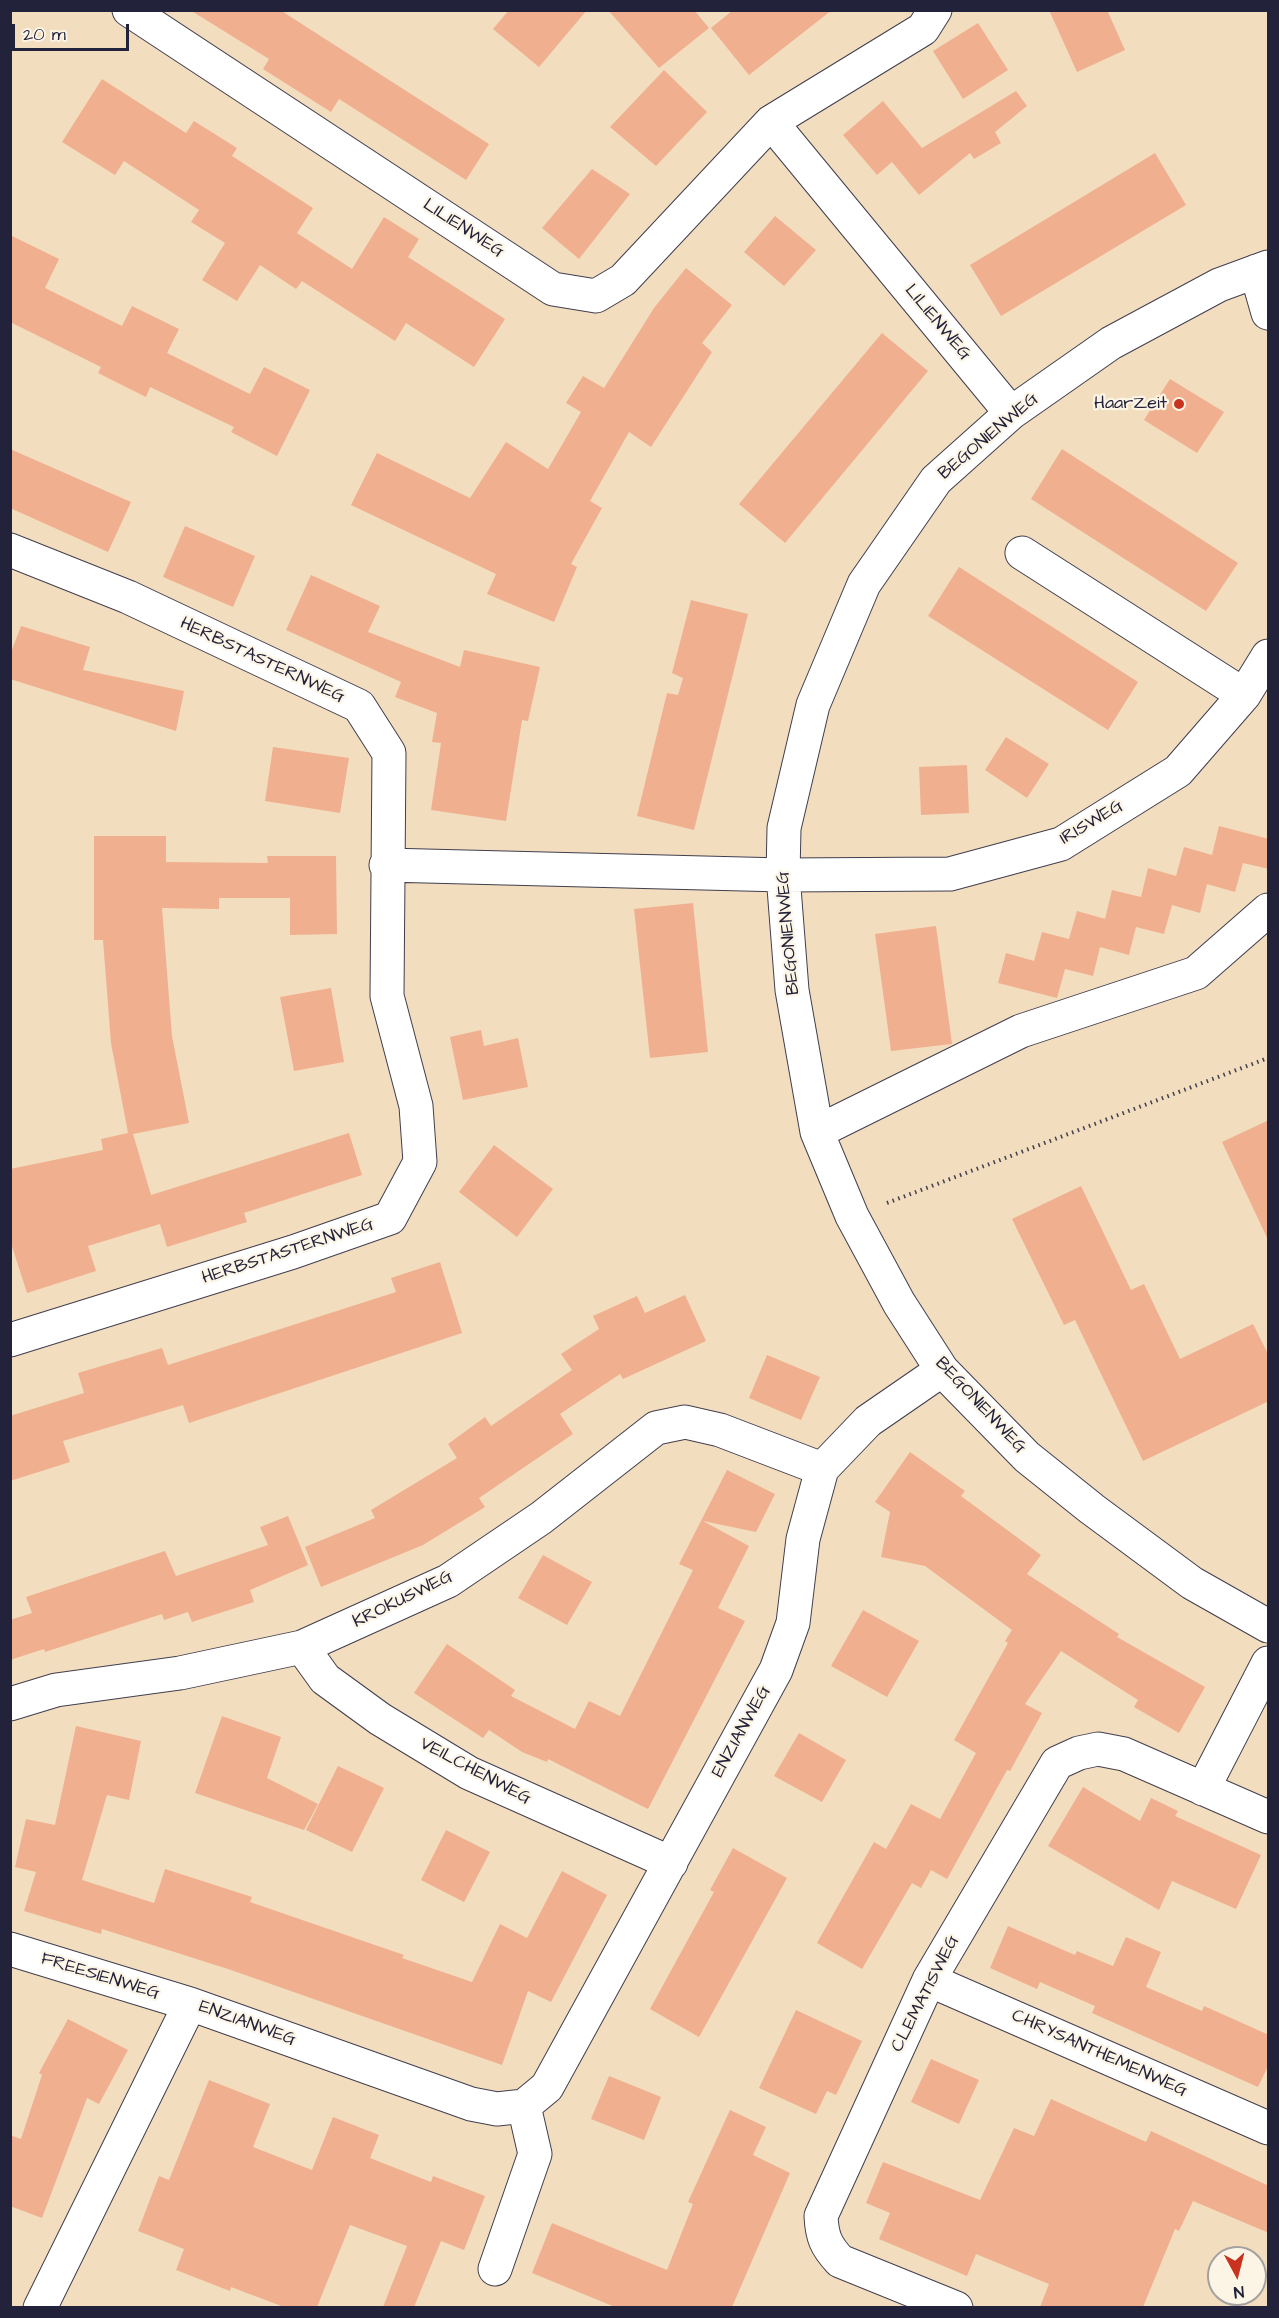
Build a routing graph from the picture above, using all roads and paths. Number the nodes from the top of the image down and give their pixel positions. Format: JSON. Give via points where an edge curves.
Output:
{"nodes":[{"id":1,"x":129,"y":10,"type":"edge"},
{"id":2,"x":935,"y":10,"type":"edge"},
{"id":3,"x":771,"y":122,"type":"junction"},
{"id":4,"x":1262,"y":269,"type":"edge"},
{"id":5,"x":1269,"y":313,"type":"edge"},
{"id":6,"x":1011,"y":413,"type":"junction"},
{"id":7,"x":10,"y":550,"type":"edge"},
{"id":8,"x":1022,"y":552,"type":"dead end"},
{"id":9,"x":1269,"y":656,"type":"edge"},
{"id":10,"x":1244,"y":695,"type":"junction"},
{"id":11,"x":386,"y":865,"type":"junction"},
{"id":12,"x":783,"y":875,"type":"junction"},
{"id":13,"x":1269,"y":910,"type":"edge"},
{"id":14,"x":1269,"y":1058,"type":"edge"},
{"id":15,"x":817,"y":1132,"type":"junction"},
{"id":16,"x":852,"y":1216,"type":"junction"},
{"id":17,"x":10,"y":1340,"type":"edge"},
{"id":18,"x":942,"y":1370,"type":"junction"},
{"id":19,"x":822,"y":1469,"type":"junction"},
{"id":20,"x":1269,"y":1626,"type":"edge"},
{"id":21,"x":302,"y":1647,"type":"junction"},
{"id":22,"x":1269,"y":1662,"type":"edge"},
{"id":23,"x":10,"y":1704,"type":"edge"},
{"id":24,"x":1203,"y":1789,"type":"junction"},
{"id":25,"x":1269,"y":1817,"type":"edge"},
{"id":26,"x":671,"y":1863,"type":"junction"},
{"id":27,"x":10,"y":1949,"type":"edge"},
{"id":28,"x":929,"y":1980,"type":"junction"},
{"id":29,"x":189,"y":2004,"type":"junction"},
{"id":30,"x":524,"y":2106,"type":"junction"},
{"id":31,"x":1269,"y":2128,"type":"edge"},
{"id":32,"x":495,"y":2269,"type":"dead end"},
{"id":33,"x":40,"y":2307,"type":"edge"},
{"id":34,"x":956,"y":2307,"type":"edge"}],
"edges":[{"from":1,"to":3,"type":"street","name":"LILIENWEG","via":[[553,289],[596,296],[623,280]]},
{"from":2,"to":3,"type":"street","name":"LILIENWEG","via":[[923,29]]},
{"from":3,"to":6,"type":"street","name":"LILIENWEG"},
{"from":4,"to":5,"type":"street"},
{"from":4,"to":6,"type":"street","name":"BEGONIENWEG","via":[[1219,285],[1111,343]]},
{"from":6,"to":12,"type":"street","name":"BEGONIENWEG","via":[[936,480],[864,584],[813,705],[784,828]]},
{"from":7,"to":11,"type":"street","name":"HERBSTASTERNWEG","via":[[128,597],[359,706],[389,753]]},
{"from":8,"to":10,"type":"street"},
{"from":9,"to":10,"type":"street","name":"IRISWEG"},
{"from":10,"to":12,"type":"street","name":"IRISWEG","via":[[1178,771],[1061,844],[950,874]]},
{"from":11,"to":12,"type":"street"},
{"from":11,"to":17,"type":"street","name":"HERBSTASTERNWEG","via":[[387,996],[416,1106],[420,1162],[390,1218]]},
{"from":12,"to":15,"type":"street","name":"BEGONIENWEG","via":[[792,990]]},
{"from":13,"to":15,"type":"street","via":[[1196,973],[1021,1031]]},
{"from":14,"to":16,"type":"path"},
{"from":15,"to":16,"type":"street","name":"BEGONIENWEG"},
{"from":16,"to":18,"type":"street","name":"BEGONIENWEG","via":[[899,1303]]},
{"from":18,"to":19,"type":"street","name":"ENZIANWEG","via":[[868,1421]]},
{"from":18,"to":20,"type":"street","name":"BEGONIENWEG","via":[[1027,1457],[1092,1509],[1192,1583]]},
{"from":19,"to":21,"type":"street","name":"KROKUSWEG","via":[[708,1427],[685,1422],[656,1428],[541,1518],[448,1581]]},
{"from":19,"to":26,"type":"street","name":"ENZIANWEG","via":[[803,1539],[793,1623],[776,1670]]},
{"from":21,"to":23,"type":"street","name":"KROKUSWEG","via":[[180,1673],[56,1690]]},
{"from":21,"to":26,"type":"street","name":"VEILCHENWEG","via":[[325,1679],[380,1719],[469,1773]]},
{"from":22,"to":24,"type":"street"},
{"from":24,"to":25,"type":"street","name":"CLEMATISWEG"},
{"from":24,"to":28,"type":"street","name":"CLEMATISWEG","via":[[1124,1754],[1098,1749],[1057,1763]]},
{"from":26,"to":30,"type":"street","name":"ENZIANWEG","via":[[547,2087]]},
{"from":27,"to":29,"type":"street","name":"FREESIENWEG"},
{"from":28,"to":31,"type":"street","name":"CHRYSANTHEMENWEG"},
{"from":28,"to":34,"type":"street","name":"CLEMATISWEG","via":[[828,2199],[821,2217],[822,2235],[840,2261]]},
{"from":29,"to":30,"type":"street","name":"ENZIANWEG","via":[[471,2104],[497,2109]]},
{"from":29,"to":33,"type":"street","name":"ENZIANWEG"},
{"from":30,"to":32,"type":"street","via":[[535,2154]]}]}
